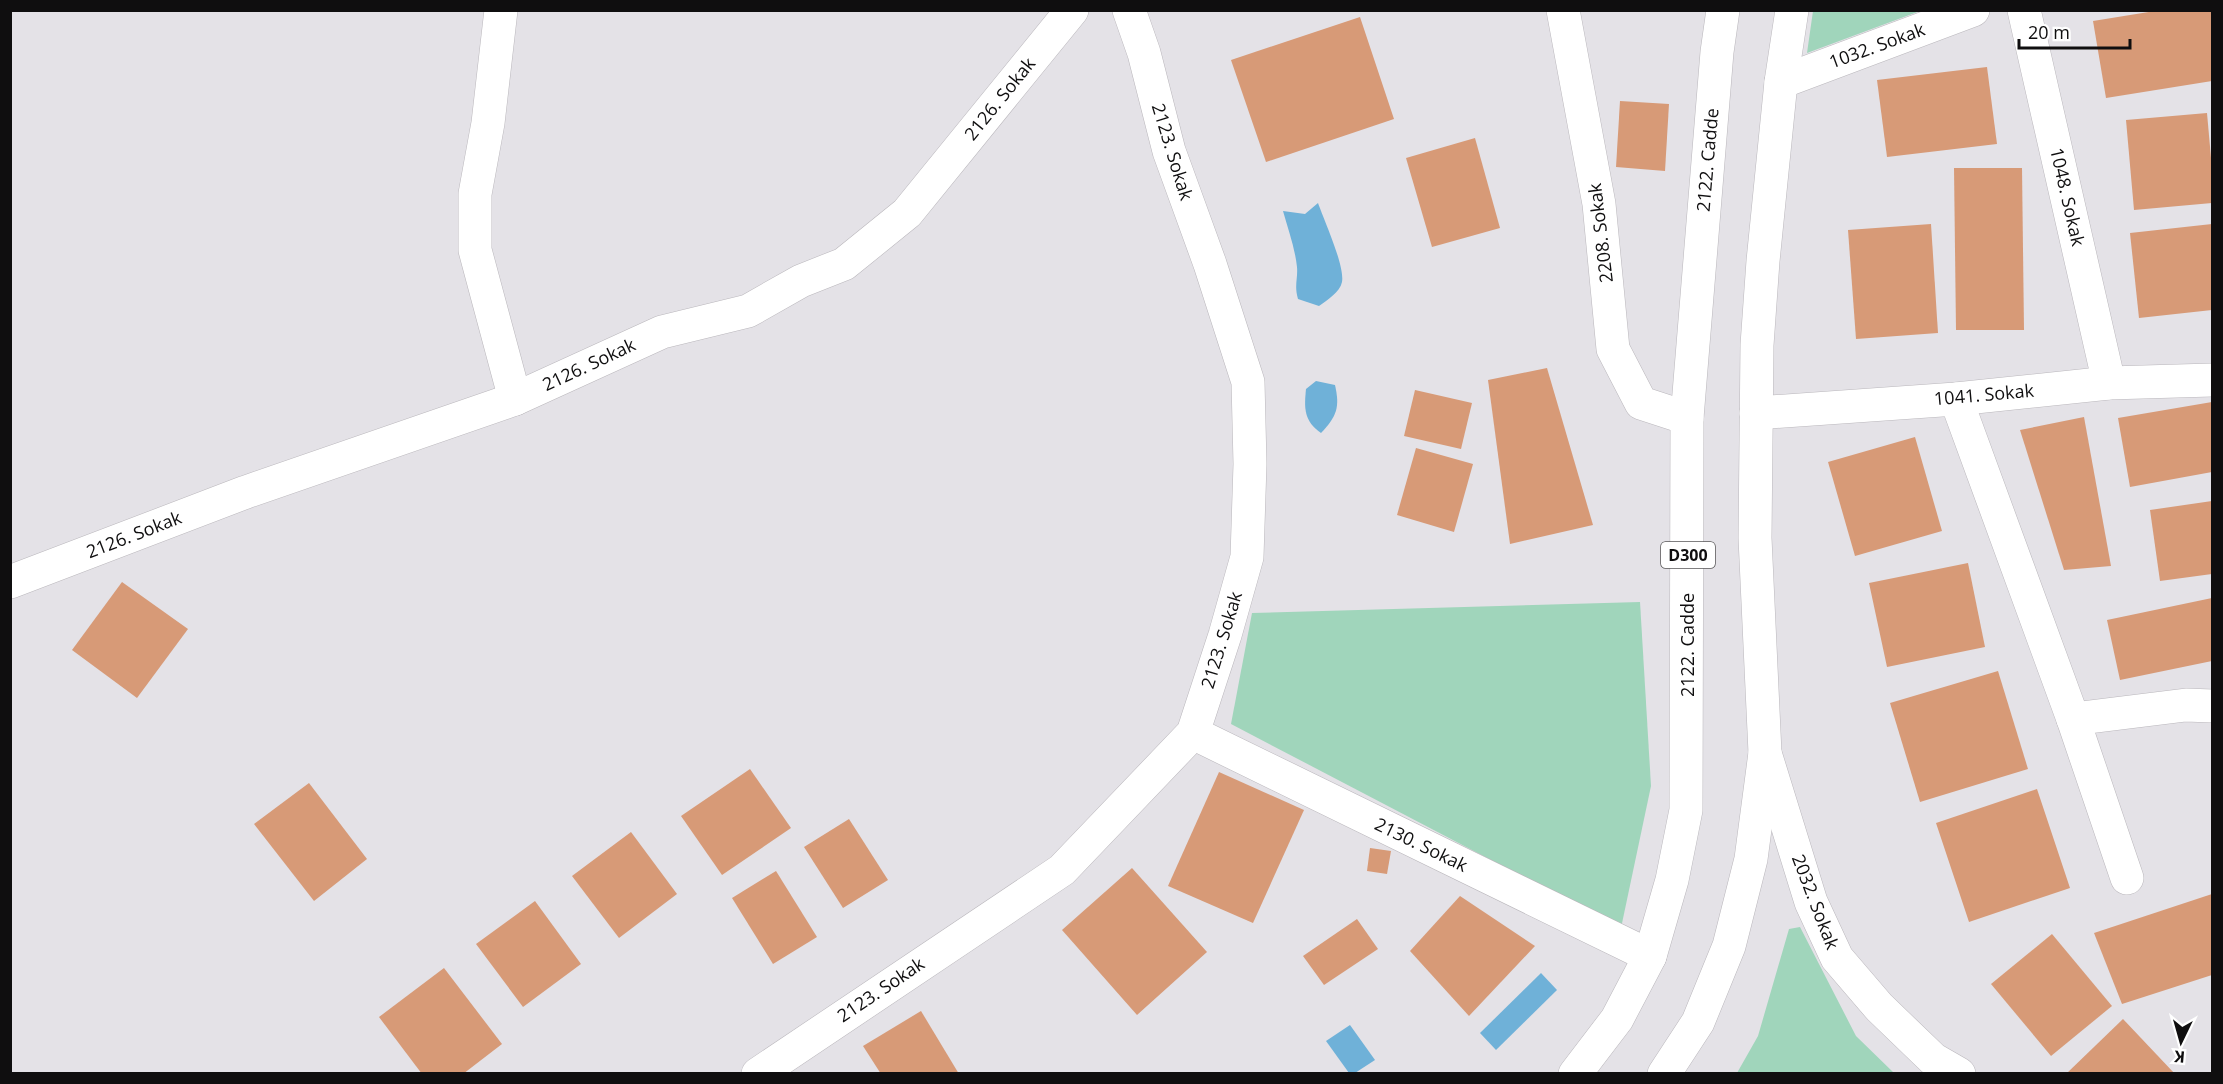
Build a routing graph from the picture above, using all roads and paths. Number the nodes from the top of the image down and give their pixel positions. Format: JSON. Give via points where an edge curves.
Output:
{"nodes":[{"id":1,"x":501,"y":10,"type":"edge"},
{"id":2,"x":1072,"y":10,"type":"edge"},
{"id":3,"x":1129,"y":10,"type":"edge"},
{"id":4,"x":1563,"y":10,"type":"edge"},
{"id":5,"x":1723,"y":10,"type":"edge"},
{"id":6,"x":1792,"y":10,"type":"edge"},
{"id":7,"x":1973,"y":10,"type":"edge"},
{"id":8,"x":2024,"y":10,"type":"edge"},
{"id":9,"x":1781,"y":82,"type":"junction"},
{"id":10,"x":2212,"y":380,"type":"edge"},
{"id":11,"x":2109,"y":383,"type":"junction"},
{"id":12,"x":515,"y":399,"type":"junction"},
{"id":13,"x":1956,"y":399,"type":"junction"},
{"id":14,"x":1756,"y":413,"type":"junction"},
{"id":15,"x":1688,"y":418,"type":"junction"},
{"id":16,"x":10,"y":582,"type":"edge"},
{"id":17,"x":2212,"y":706,"type":"edge"},
{"id":18,"x":2073,"y":719,"type":"junction"},
{"id":19,"x":1192,"y":733,"type":"junction"},
{"id":20,"x":1765,"y":753,"type":"junction"},
{"id":21,"x":2127,"y":878,"type":"dead end"},
{"id":22,"x":1650,"y":956,"type":"junction"},
{"id":23,"x":778,"y":1067,"type":"edge"},
{"id":24,"x":1575,"y":1074,"type":"edge"},
{"id":25,"x":1664,"y":1074,"type":"edge"},
{"id":26,"x":1959,"y":1074,"type":"edge"}],
"edges":[{"from":1,"to":12,"type":"main road","via":[[476,194],[474,250]]},
{"from":2,"to":12,"type":"main road","name":"2126. Sokak","via":[[907,213],[844,264],[801,281],[748,311],[662,332]]},
{"from":3,"to":19,"type":"main road","name":"2123. Sokak","via":[[1169,151],[1248,382],[1246,557]]},
{"from":4,"to":15,"type":"main road","name":"2208. Sokak","via":[[1599,204],[1613,349],[1641,403]]},
{"from":5,"to":15,"type":"main road","name":"2122. Cadde","number":"D300"},
{"from":6,"to":9,"type":"main road"},
{"from":7,"to":9,"type":"main road","name":"1032. Sokak"},
{"from":8,"to":11,"type":"main road","name":"1048. Sokak"},
{"from":9,"to":14,"type":"main road","via":[[1763,261]]},
{"from":10,"to":11,"type":"main road","name":"1041. Sokak"},
{"from":11,"to":13,"type":"main road","name":"1041. Sokak"},
{"from":12,"to":16,"type":"main road","name":"2126. Sokak","via":[[246,492]]},
{"from":13,"to":14,"type":"main road","name":"1041. Sokak"},
{"from":13,"to":18,"type":"main road"},
{"from":14,"to":20,"type":"main road","via":[[1755,538]]},
{"from":15,"to":22,"type":"main road","name":"2122. Cadde","number":"D300","via":[[1686,810],[1672,880]]},
{"from":17,"to":18,"type":"main road","via":[[2186,705]]},
{"from":18,"to":21,"type":"main road"},
{"from":19,"to":22,"type":"main road","name":"2130. Sokak"},
{"from":19,"to":23,"type":"main road","name":"2123. Sokak","via":[[1062,870]]},
{"from":20,"to":25,"type":"main road","via":[[1751,858],[1729,946],[1698,1022]]},
{"from":20,"to":26,"type":"main road","name":"2032. Sokak","via":[[1811,902],[1837,958],[1879,1007],[1933,1059]]},
{"from":22,"to":24,"type":"main road","name":"2122. Cadde","number":"D300","via":[[1617,1019]]}]}
